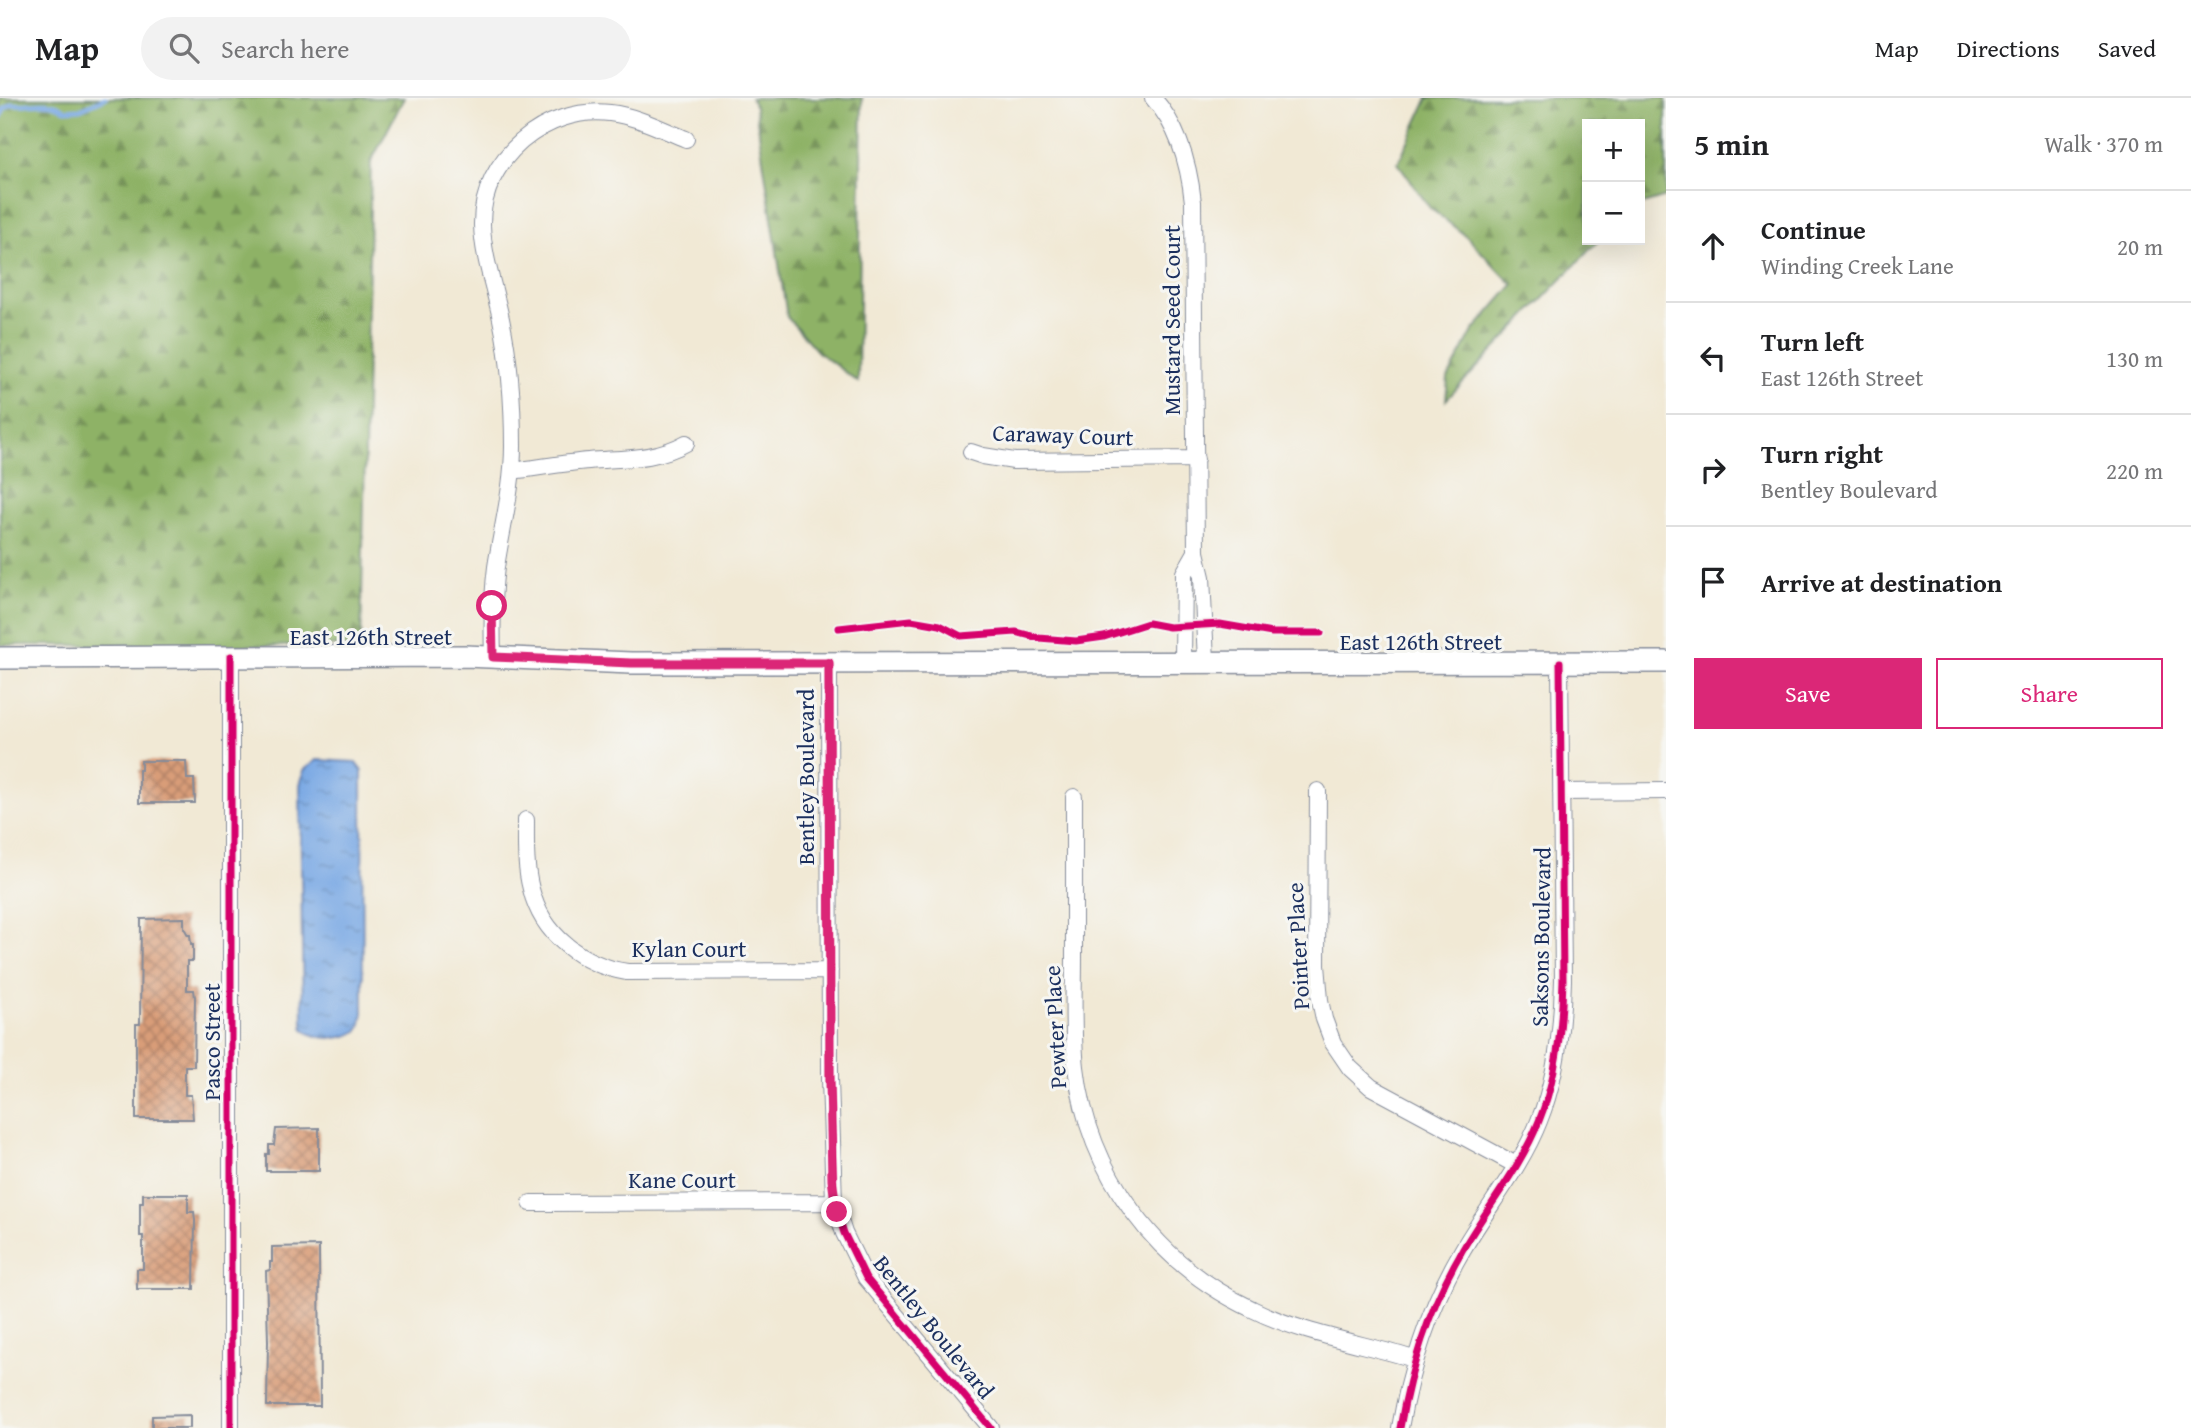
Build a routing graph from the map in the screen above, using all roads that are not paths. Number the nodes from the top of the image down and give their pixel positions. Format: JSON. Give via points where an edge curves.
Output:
{"nodes":[{"id":1,"x":1153,"y":98,"type":"edge"},
{"id":2,"x":685,"y":139,"type":"dead end"},
{"id":3,"x":686,"y":443,"type":"dead end"},
{"id":4,"x":971,"y":452,"type":"dead end"},
{"id":5,"x":1196,"y":459,"type":"junction"},
{"id":6,"x":512,"y":471,"type":"junction"},
{"id":7,"x":1196,"y":552,"type":"junction"},
{"id":8,"x":231,"y":656,"type":"junction"},
{"id":9,"x":493,"y":657,"type":"junction"},
{"id":10,"x":0,"y":658,"type":"edge"},
{"id":11,"x":1183,"y":661,"type":"junction"},
{"id":12,"x":1206,"y":661,"type":"junction"},
{"id":13,"x":1666,"y":662,"type":"edge"},
{"id":14,"x":829,"y":663,"type":"junction"},
{"id":15,"x":1560,"y":663,"type":"junction"},
{"id":16,"x":1318,"y":790,"type":"dead end"},
{"id":17,"x":1666,"y":791,"type":"edge"},
{"id":18,"x":1561,"y":792,"type":"junction"},
{"id":19,"x":1074,"y":797,"type":"dead end"},
{"id":20,"x":526,"y":820,"type":"dead end"},
{"id":21,"x":830,"y":971,"type":"junction"},
{"id":22,"x":1516,"y":1166,"type":"junction"},
{"id":23,"x":834,"y":1202,"type":"junction"},
{"id":24,"x":531,"y":1203,"type":"dead end"},
{"id":25,"x":1414,"y":1359,"type":"junction"},
{"id":26,"x":231,"y":1428,"type":"edge"},
{"id":27,"x":991,"y":1428,"type":"edge"},
{"id":28,"x":1400,"y":1428,"type":"edge"}],
"edges":[{"from":1,"to":5,"type":"street","name":"Mustard Seed Court","via":[[1181,144],[1192,192]]},
{"from":2,"to":6,"type":"street","via":[[629,116],[587,112],[569,116],[528,135],[491,183],[483,233],[508,356]]},
{"from":3,"to":6,"type":"street","via":[[649,457]]},
{"from":4,"to":5,"type":"street","name":"Caraway Court","via":[[1014,461]]},
{"from":5,"to":7,"type":"street","name":"Mustard Seed Court"},
{"from":6,"to":9,"type":"street","via":[[493,589]]},
{"from":7,"to":11,"type":"street","name":"Mustard Seed Court","via":[[1184,573]]},
{"from":7,"to":12,"type":"street","name":"Mustard Seed Court","via":[[1202,578]]},
{"from":8,"to":9,"type":"main road","name":"East 126th Street"},
{"from":8,"to":10,"type":"main road","name":"East 126th Street"},
{"from":8,"to":26,"type":"street","name":"Pasco Street"},
{"from":9,"to":14,"type":"main road","name":"East 126th Street","via":[[631,663]]},
{"from":11,"to":12,"type":"main road","name":"East 126th Street"},
{"from":11,"to":14,"type":"main road","name":"East 126th Street"},
{"from":12,"to":15,"type":"main road","name":"East 126th Street"},
{"from":13,"to":15,"type":"main road","name":"East 126th Street"},
{"from":14,"to":21,"type":"street","name":"Bentley Boulevard"},
{"from":15,"to":18,"type":"street","name":"Saksons Boulevard"},
{"from":16,"to":22,"type":"street","name":"Pointer Place","via":[[1317,965],[1324,1019],[1334,1043],[1350,1068],[1371,1087]]},
{"from":17,"to":18,"type":"street"},
{"from":18,"to":22,"type":"street","name":"Saksons Boulevard","via":[[1562,1015],[1546,1101]]},
{"from":19,"to":25,"type":"street","name":"Pewter Place","via":[[1076,1067],[1090,1129],[1126,1203],[1153,1239],[1185,1268],[1233,1300],[1286,1323]]},
{"from":20,"to":21,"type":"street","name":"Kylan Court","via":[[534,901],[561,942],[589,961],[627,972]]},
{"from":21,"to":23,"type":"street","name":"Bentley Boulevard"},
{"from":22,"to":25,"type":"street","name":"Saksons Boulevard","via":[[1447,1279]]},
{"from":23,"to":24,"type":"street","name":"Kane Court"},
{"from":23,"to":27,"type":"street","name":"Bentley Boulevard","via":[[866,1278]]},
{"from":25,"to":28,"type":"street","name":"Saksons Boulevard"}]}
